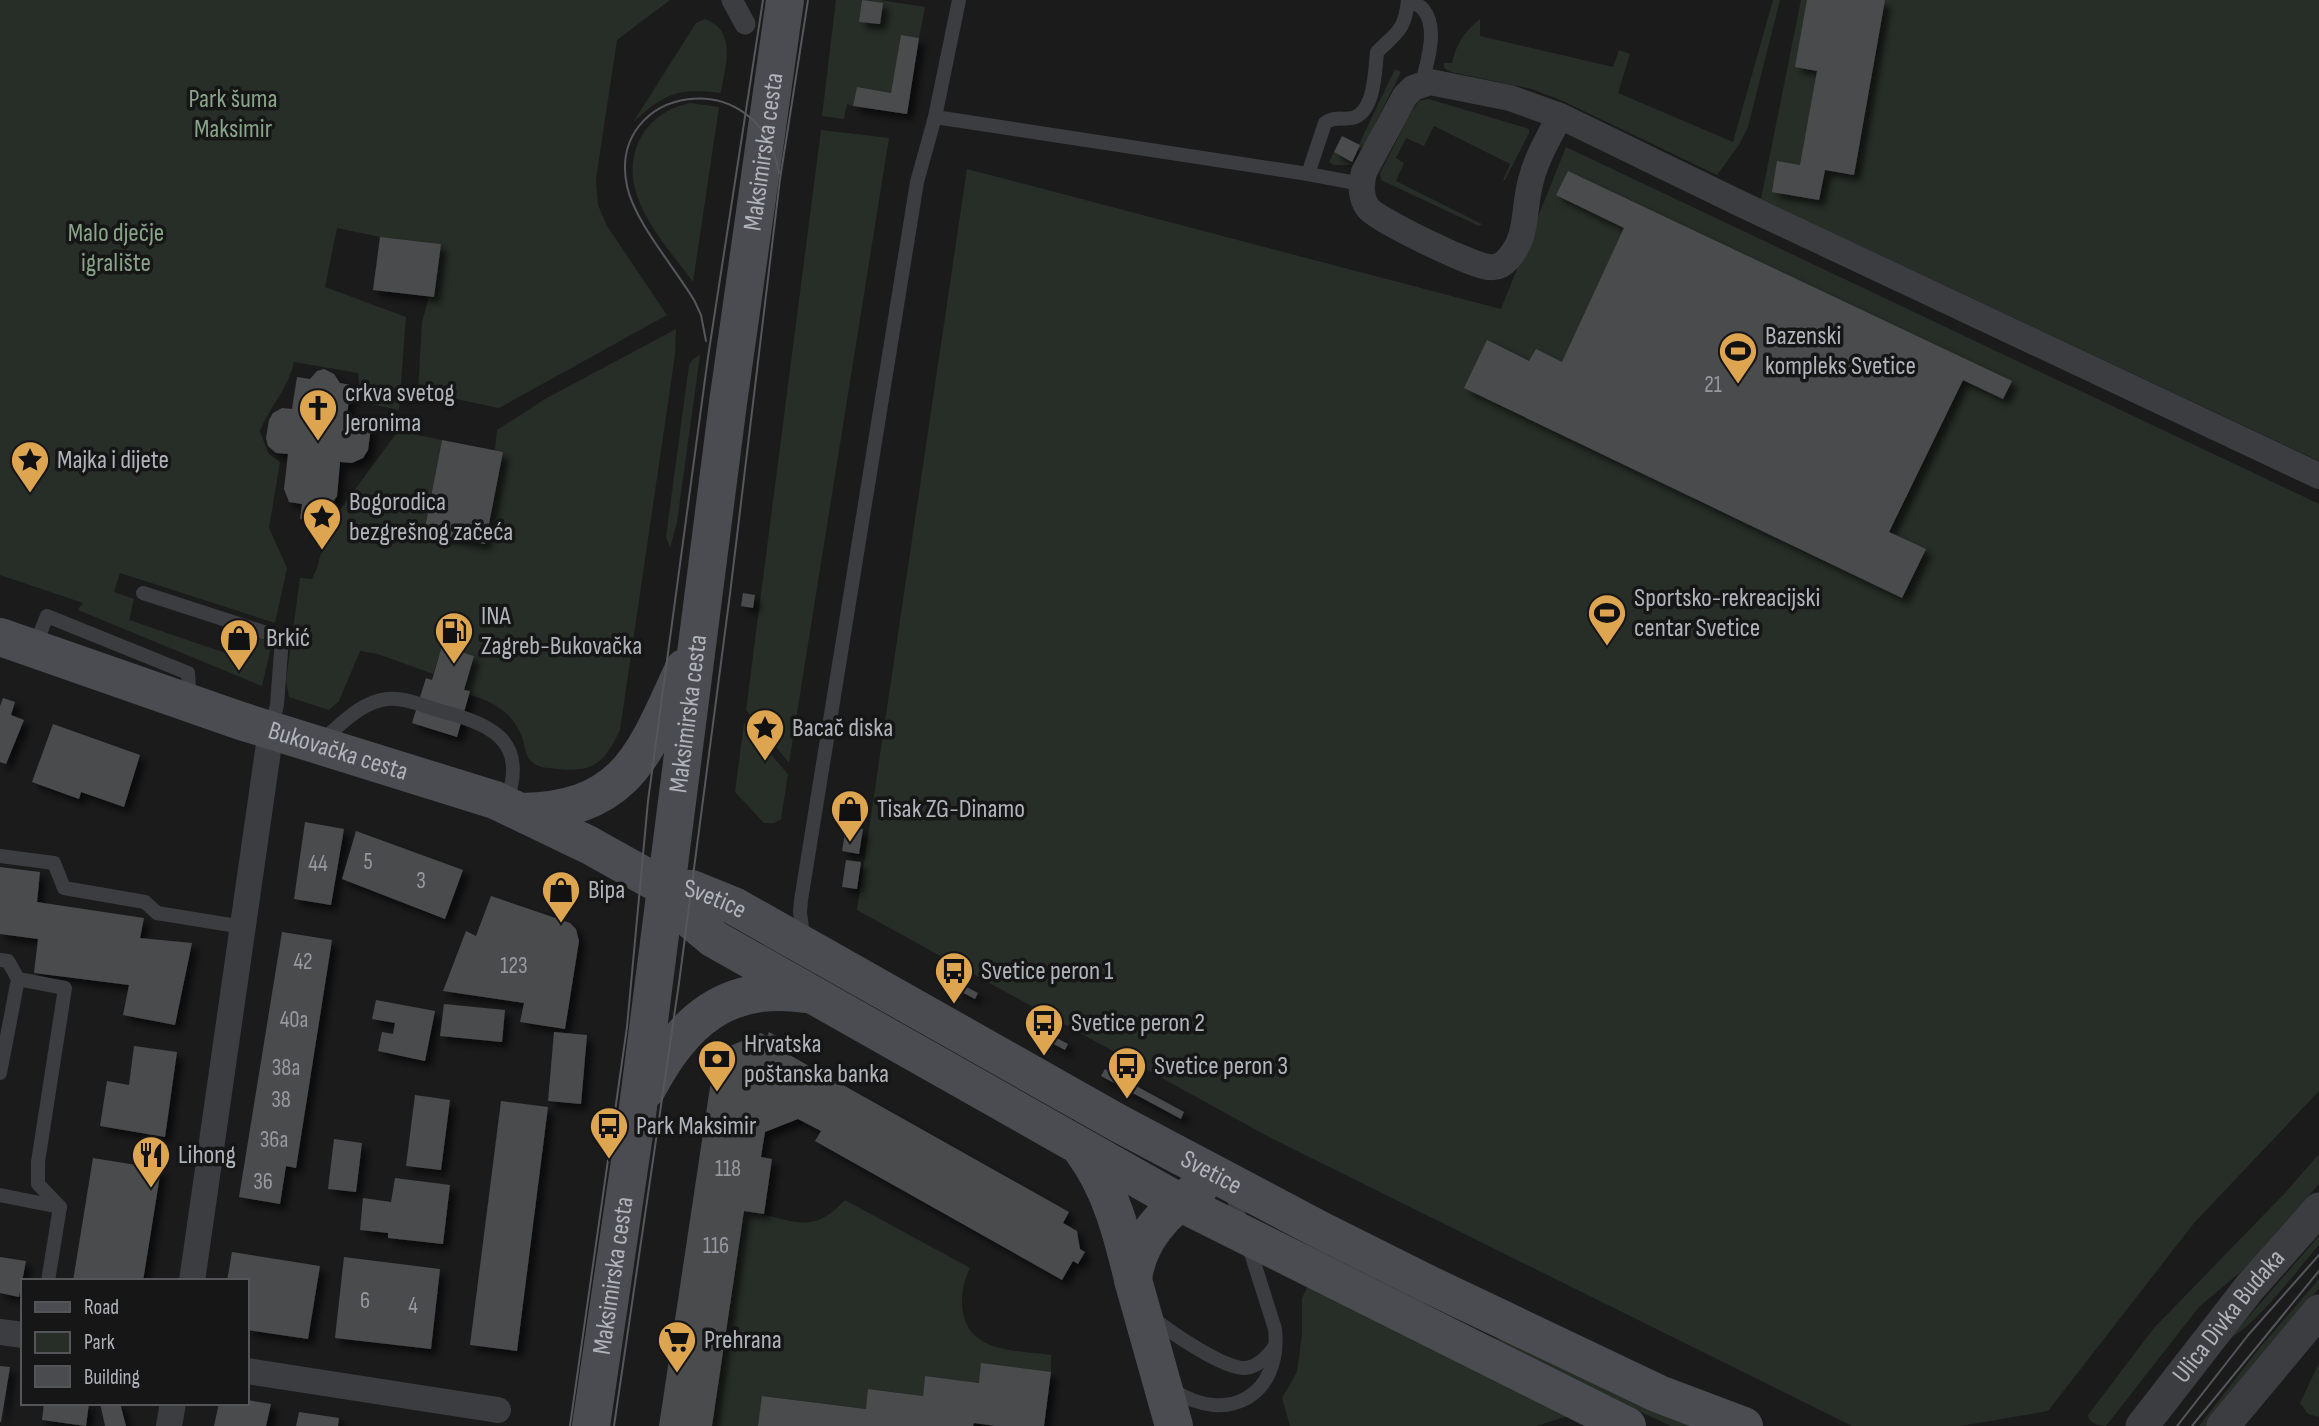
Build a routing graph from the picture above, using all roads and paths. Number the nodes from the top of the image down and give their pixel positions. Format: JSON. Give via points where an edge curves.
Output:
{"nodes":[{"id":1,"x":732,"y":0,"type":"edge"},
{"id":2,"x":785,"y":0,"type":"edge"},
{"id":3,"x":959,"y":0,"type":"edge"},
{"id":4,"x":1408,"y":1,"type":"edge"},
{"id":5,"x":745,"y":24,"type":"dead end"},
{"id":6,"x":1422,"y":83,"type":"junction"},
{"id":7,"x":1560,"y":116,"type":"junction"},
{"id":8,"x":935,"y":117,"type":"junction"},
{"id":9,"x":1308,"y":174,"type":"junction"},
{"id":10,"x":1361,"y":184,"type":"junction"},
{"id":11,"x":2319,"y":476,"type":"edge"},
{"id":12,"x":143,"y":593,"type":"dead end"},
{"id":13,"x":699,"y":629,"type":"junction"},
{"id":14,"x":17,"y":643,"type":"edge"},
{"id":15,"x":271,"y":730,"type":"junction"},
{"id":16,"x":318,"y":744,"type":"junction"},
{"id":17,"x":513,"y":808,"type":"junction"},
{"id":18,"x":0,"y":856,"type":"edge"},
{"id":19,"x":666,"y":888,"type":"junction"},
{"id":20,"x":243,"y":928,"type":"junction"},
{"id":21,"x":805,"y":946,"type":"junction"},
{"id":22,"x":0,"y":960,"type":"edge"},
{"id":23,"x":18,"y":979,"type":"junction"},
{"id":24,"x":814,"y":995,"type":"junction"},
{"id":25,"x":0,"y":1073,"type":"edge"},
{"id":26,"x":638,"y":1107,"type":"junction"},
{"id":27,"x":1082,"y":1149,"type":"junction"},
{"id":28,"x":1226,"y":1181,"type":"junction"},
{"id":29,"x":0,"y":1195,"type":"edge"},
{"id":30,"x":1179,"y":1202,"type":"junction"},
{"id":31,"x":60,"y":1207,"type":"junction"},
{"id":32,"x":2319,"y":1209,"type":"edge"},
{"id":33,"x":1246,"y":1238,"type":"junction"},
{"id":34,"x":48,"y":1279,"type":"edge"},
{"id":35,"x":192,"y":1279,"type":"edge"},
{"id":36,"x":1137,"y":1292,"type":"junction"},
{"id":37,"x":2319,"y":1311,"type":"edge"},
{"id":38,"x":0,"y":1332,"type":"edge"},
{"id":39,"x":21,"y":1335,"type":"edge"},
{"id":40,"x":1276,"y":1344,"type":"junction"},
{"id":41,"x":248,"y":1371,"type":"edge"},
{"id":42,"x":1159,"y":1372,"type":"junction"},
{"id":43,"x":173,"y":1405,"type":"edge"},
{"id":44,"x":498,"y":1410,"type":"dead end"},
{"id":45,"x":169,"y":1426,"type":"edge"},
{"id":46,"x":591,"y":1426,"type":"edge"},
{"id":47,"x":1174,"y":1426,"type":"edge"},
{"id":48,"x":1627,"y":1426,"type":"edge"},
{"id":49,"x":1744,"y":1426,"type":"edge"},
{"id":50,"x":2142,"y":1426,"type":"edge"},
{"id":51,"x":2223,"y":1426,"type":"edge"}],
"edges":[{"from":1,"to":5,"type":"street"},
{"from":2,"to":13,"type":"main road","name":"Maksimirska cesta"},
{"from":3,"to":8,"type":"lane"},
{"from":4,"to":6,"type":"lane","via":[[1422,7],[1430,21]]},
{"from":4,"to":9,"type":"lane","via":[[1398,33],[1377,52],[1365,109],[1357,116],[1325,123]]},
{"from":6,"to":7,"type":"street","via":[[1510,98]]},
{"from":6,"to":10,"type":"street","via":[[1405,96]]},
{"from":7,"to":10,"type":"street","via":[[1531,178],[1525,225],[1506,262],[1496,267],[1476,264],[1373,214],[1362,196]]},
{"from":7,"to":11,"type":"street"},
{"from":8,"to":9,"type":"lane"},
{"from":8,"to":21,"type":"lane","via":[[917,182],[801,900]]},
{"from":9,"to":10,"type":"lane"},
{"from":12,"to":15,"type":"lane","via":[[282,638]]},
{"from":13,"to":17,"type":"main road","via":[[649,739],[627,775],[596,798],[554,809]]},
{"from":13,"to":19,"type":"main road","name":"Maksimirska cesta"},
{"from":14,"to":15,"type":"main road","name":"Bukovačka cesta"},
{"from":15,"to":16,"type":"main road","name":"Bukovačka cesta"},
{"from":15,"to":20,"type":"street"},
{"from":16,"to":17,"type":"main road","name":"Bukovačka cesta"},
{"from":16,"to":17,"type":"lane","via":[[365,706],[387,699],[444,712],[489,728],[508,745],[514,768]]},
{"from":17,"to":19,"type":"main road","name":"Bukovačka cesta"},
{"from":18,"to":20,"type":"lane","via":[[54,863],[64,888],[145,902],[157,913]]},
{"from":19,"to":21,"type":"main road","name":"Svetice","via":[[692,889],[716,898]]},
{"from":19,"to":24,"type":"main road","name":"Svetice","via":[[679,910],[701,930]]},
{"from":19,"to":26,"type":"main road","name":"Maksimirska cesta"},
{"from":20,"to":35,"type":"street"},
{"from":21,"to":28,"type":"main road","name":"Svetice"},
{"from":22,"to":23,"type":"lane","via":[[8,961]]},
{"from":23,"to":25,"type":"lane"},
{"from":23,"to":31,"type":"lane","via":[[65,988],[38,1162],[38,1184]]},
{"from":24,"to":26,"type":"main road","via":[[767,991],[719,1005],[670,1049]]},
{"from":24,"to":27,"type":"main road","name":"Svetice"},
{"from":26,"to":46,"type":"main road","name":"Maksimirska cesta"},
{"from":27,"to":30,"type":"main road","name":"Svetice"},
{"from":27,"to":36,"type":"main road","via":[[1107,1189]]},
{"from":28,"to":30,"type":"main road"},
{"from":28,"to":33,"type":"lane"},
{"from":28,"to":49,"type":"main road","name":"Svetice","via":[[1658,1394]]},
{"from":29,"to":31,"type":"lane"},
{"from":30,"to":33,"type":"main road","name":"Svetice"},
{"from":30,"to":36,"type":"main road","via":[[1146,1240],[1135,1265]]},
{"from":31,"to":34,"type":"lane"},
{"from":32,"to":50,"type":"street","name":"Ulica Divka Budaka","via":[[2250,1287]]},
{"from":33,"to":40,"type":"lane"},
{"from":33,"to":48,"type":"main road","name":"Svetice"},
{"from":36,"to":40,"type":"lane","via":[[1153,1318],[1232,1366],[1251,1367]]},
{"from":36,"to":42,"type":"main road"},
{"from":37,"to":51,"type":"street"},
{"from":38,"to":39,"type":"street"},
{"from":40,"to":42,"type":"lane","via":[[1272,1371],[1257,1396],[1226,1412],[1198,1407],[1181,1397]]},
{"from":41,"to":44,"type":"street"},
{"from":42,"to":47,"type":"main road"},
{"from":43,"to":45,"type":"street"}]}
